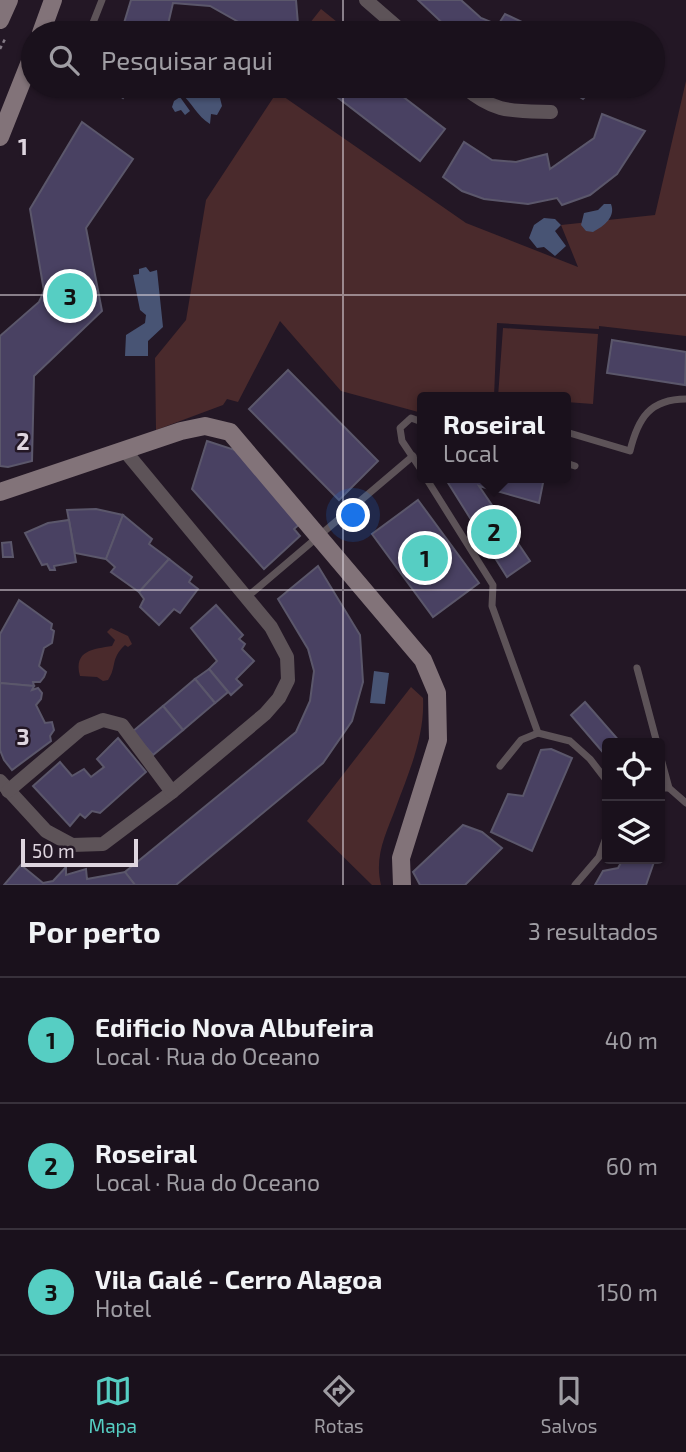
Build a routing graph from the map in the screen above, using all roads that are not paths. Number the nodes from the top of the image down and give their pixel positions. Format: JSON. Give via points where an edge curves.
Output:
{"nodes":[{"id":1,"x":9,"y":0,"type":"edge"},
{"id":2,"x":54,"y":0,"type":"edge"},
{"id":3,"x":102,"y":0,"type":"edge"},
{"id":4,"x":366,"y":0,"type":"edge"},
{"id":5,"x":0,"y":20,"type":"edge"},
{"id":6,"x":46,"y":21,"type":"edge"},
{"id":7,"x":94,"y":21,"type":"edge"},
{"id":8,"x":390,"y":21,"type":"edge"},
{"id":9,"x":21,"y":86,"type":"edge"},
{"id":10,"x":478,"y":98,"type":"edge"},
{"id":11,"x":551,"y":112,"type":"dead end"},
{"id":12,"x":0,"y":137,"type":"edge"},
{"id":13,"x":686,"y":399,"type":"edge"},
{"id":14,"x":417,"y":420,"type":"edge"},
{"id":15,"x":571,"y":433,"type":"edge"},
{"id":16,"x":125,"y":451,"type":"junction"},
{"id":17,"x":413,"y":456,"type":"junction"},
{"id":18,"x":417,"y":463,"type":"edge"},
{"id":19,"x":571,"y":465,"type":"edge"},
{"id":20,"x":575,"y":466,"type":"dead end"},
{"id":21,"x":429,"y":483,"type":"edge"},
{"id":22,"x":0,"y":492,"type":"edge"},
{"id":23,"x":319,"y":536,"type":"junction"},
{"id":24,"x":247,"y":597,"type":"junction"},
{"id":25,"x":636,"y":667,"type":"dead end"},
{"id":26,"x":538,"y":733,"type":"junction"},
{"id":27,"x":656,"y":738,"type":"edge"},
{"id":28,"x":500,"y":766,"type":"dead end"},
{"id":29,"x":602,"y":775,"type":"edge"},
{"id":30,"x":4,"y":786,"type":"edge"},
{"id":31,"x":665,"y":789,"type":"edge"},
{"id":32,"x":172,"y":792,"type":"junction"},
{"id":33,"x":686,"y":803,"type":"edge"},
{"id":34,"x":602,"y":849,"type":"edge"},
{"id":35,"x":402,"y":885,"type":"edge"},
{"id":36,"x":575,"y":885,"type":"edge"}],
"edges":[{"from":1,"to":5,"type":"street"},
{"from":2,"to":6,"type":"street"},
{"from":3,"to":7,"type":"lane"},
{"from":4,"to":8,"type":"street"},
{"from":9,"to":12,"type":"street"},
{"from":10,"to":11,"type":"street","via":[[513,111]]},
{"from":13,"to":15,"type":"lane","via":[[666,399],[645,415],[630,451]]},
{"from":14,"to":17,"type":"lane","via":[[411,418],[400,428],[402,441]]},
{"from":16,"to":22,"type":"street"},
{"from":16,"to":23,"type":"street","via":[[205,426],[230,432]]},
{"from":16,"to":24,"type":"street"},
{"from":17,"to":18,"type":"lane"},
{"from":17,"to":23,"type":"lane"},
{"from":19,"to":20,"type":"lane"},
{"from":21,"to":26,"type":"lane","via":[[493,585],[492,606]]},
{"from":23,"to":24,"type":"lane"},
{"from":23,"to":35,"type":"street","via":[[423,660],[437,693],[438,740],[401,858]]},
{"from":24,"to":32,"type":"street","via":[[287,657],[288,680],[265,714]]},
{"from":25,"to":27,"type":"lane"},
{"from":26,"to":28,"type":"lane","via":[[521,740]]},
{"from":26,"to":29,"type":"lane","via":[[570,741]]},
{"from":30,"to":32,"type":"street","via":[[46,831],[72,845],[103,844]]},
{"from":30,"to":32,"type":"street","via":[[81,729],[103,720],[122,725]]},
{"from":31,"to":33,"type":"lane"},
{"from":34,"to":36,"type":"lane"}]}
